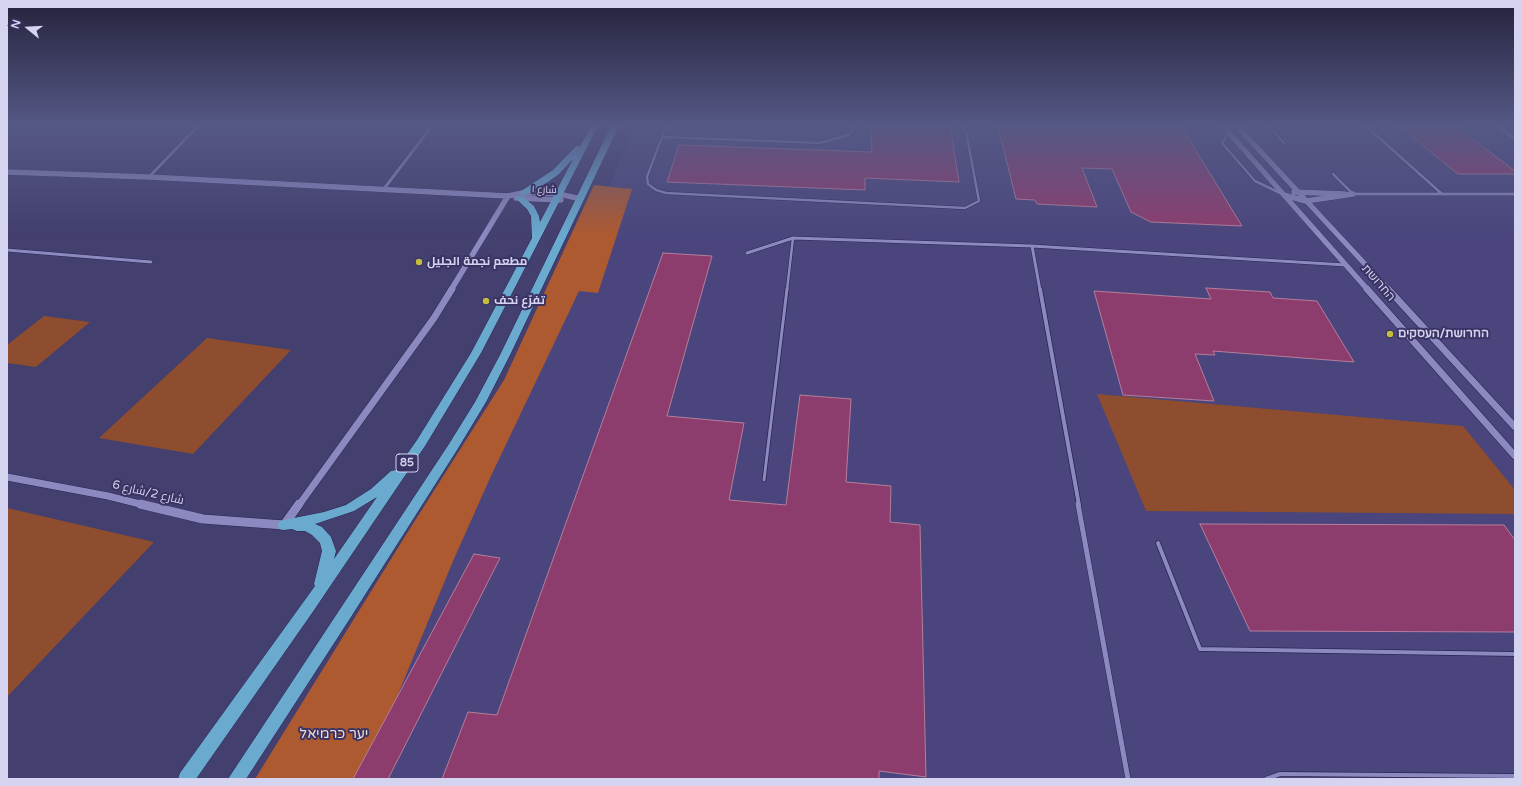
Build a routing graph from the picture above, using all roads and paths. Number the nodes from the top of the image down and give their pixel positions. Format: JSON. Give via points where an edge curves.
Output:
{"nodes":[{"id":1,"x":163,"y":163,"type":"edge"},
{"id":2,"x":403,"y":163,"type":"edge"},
{"id":3,"x":565,"y":163,"type":"edge"},
{"id":4,"x":575,"y":163,"type":"edge"},
{"id":5,"x":598,"y":163,"type":"edge"},
{"id":6,"x":652,"y":163,"type":"edge"},
{"id":7,"x":972,"y":163,"type":"edge"},
{"id":8,"x":1239,"y":163,"type":"edge"},
{"id":9,"x":1255,"y":163,"type":"edge"},
{"id":10,"x":1271,"y":163,"type":"edge"},
{"id":11,"x":1408,"y":163,"type":"edge"},
{"id":12,"x":7,"y":172,"type":"edge"},
{"id":13,"x":1333,"y":174,"type":"dead end"},
{"id":14,"x":149,"y":177,"type":"junction"},
{"id":15,"x":382,"y":190,"type":"junction"},
{"id":16,"x":1297,"y":191,"type":"junction"},
{"id":17,"x":1353,"y":194,"type":"junction"},
{"id":18,"x":1443,"y":194,"type":"junction"},
{"id":19,"x":1515,"y":194,"type":"edge"},
{"id":20,"x":1284,"y":195,"type":"junction"},
{"id":21,"x":508,"y":196,"type":"junction"},
{"id":22,"x":521,"y":196,"type":"junction"},
{"id":23,"x":557,"y":197,"type":"junction"},
{"id":24,"x":581,"y":199,"type":"junction"},
{"id":25,"x":1306,"y":201,"type":"junction"},
{"id":26,"x":793,"y":238,"type":"junction"},
{"id":27,"x":536,"y":239,"type":"junction"},
{"id":28,"x":1032,"y":246,"type":"junction"},
{"id":29,"x":7,"y":250,"type":"edge"},
{"id":30,"x":747,"y":253,"type":"dead end"},
{"id":31,"x":151,"y":262,"type":"dead end"},
{"id":32,"x":1347,"y":265,"type":"junction"},
{"id":33,"x":1515,"y":427,"type":"edge"},
{"id":34,"x":1515,"y":456,"type":"edge"},
{"id":35,"x":407,"y":464,"type":"junction"},
{"id":36,"x":7,"y":477,"type":"edge"},
{"id":37,"x":764,"y":480,"type":"dead end"},
{"id":38,"x":284,"y":525,"type":"junction"},
{"id":39,"x":1158,"y":543,"type":"dead end"},
{"id":40,"x":320,"y":591,"type":"junction"},
{"id":41,"x":1515,"y":654,"type":"edge"},
{"id":42,"x":1515,"y":776,"type":"edge"},
{"id":43,"x":186,"y":779,"type":"edge"},
{"id":44,"x":236,"y":779,"type":"edge"},
{"id":45,"x":1128,"y":779,"type":"edge"},
{"id":46,"x":1266,"y":779,"type":"edge"}],
"edges":[{"from":1,"to":14,"type":"street"},
{"from":2,"to":15,"type":"street"},
{"from":3,"to":22,"type":"highway"},
{"from":4,"to":23,"type":"highway","number":"85"},
{"from":5,"to":24,"type":"highway","number":"85"},
{"from":6,"to":7,"type":"lane","via":[[647,177],[648,184],[666,193],[965,208],[979,201]]},
{"from":8,"to":20,"type":"lane","via":[[1255,181]]},
{"from":9,"to":20,"type":"street","name":"החרושת"},
{"from":10,"to":16,"type":"street","name":"החרושת"},
{"from":11,"to":18,"type":"street"},
{"from":12,"to":14,"type":"street","name":"شارع ١"},
{"from":13,"to":17,"type":"lane"},
{"from":14,"to":15,"type":"street","name":"شارع ١"},
{"from":15,"to":21,"type":"street","name":"شارع ١"},
{"from":16,"to":17,"type":"street"},
{"from":16,"to":20,"type":"street"},
{"from":16,"to":25,"type":"street","name":"החרושת"},
{"from":17,"to":18,"type":"street"},
{"from":17,"to":25,"type":"street"},
{"from":18,"to":19,"type":"street"},
{"from":20,"to":25,"type":"street"},
{"from":20,"to":32,"type":"street","name":"החרושת"},
{"from":21,"to":22,"type":"street","name":"شارع ١"},
{"from":21,"to":38,"type":"street","via":[[434,318]]},
{"from":22,"to":23,"type":"street","name":"شارع ١"},
{"from":22,"to":27,"type":"highway","via":[[535,216]]},
{"from":23,"to":24,"type":"street","name":"شارع ١"},
{"from":23,"to":27,"type":"highway","number":"85"},
{"from":24,"to":44,"type":"highway","number":"85","via":[[505,356],[461,434]]},
{"from":25,"to":33,"type":"street","name":"החרושת"},
{"from":26,"to":28,"type":"street"},
{"from":26,"to":30,"type":"street"},
{"from":26,"to":37,"type":"lane"},
{"from":27,"to":35,"type":"highway","number":"85","via":[[476,353]]},
{"from":28,"to":32,"type":"street"},
{"from":28,"to":45,"type":"street"},
{"from":29,"to":31,"type":"street"},
{"from":32,"to":34,"type":"street","name":"החרושת"},
{"from":35,"to":38,"type":"highway","via":[[375,492],[350,508],[325,518]]},
{"from":35,"to":40,"type":"highway","number":"85"},
{"from":36,"to":38,"type":"street","name":"شارع 2/شارع 6","via":[[108,496],[203,519]]},
{"from":38,"to":40,"type":"highway","via":[[307,526],[317,531],[326,541],[329,551]]},
{"from":39,"to":41,"type":"lane","via":[[1200,649]]},
{"from":40,"to":43,"type":"highway","number":"85"},
{"from":42,"to":46,"type":"lane","via":[[1280,774]]}]}
